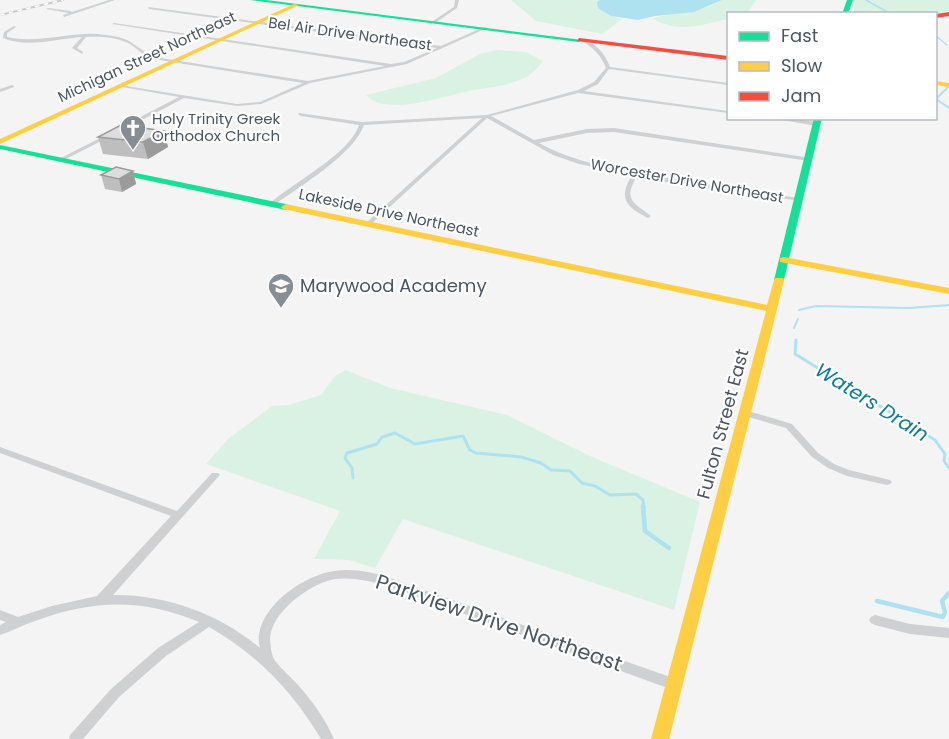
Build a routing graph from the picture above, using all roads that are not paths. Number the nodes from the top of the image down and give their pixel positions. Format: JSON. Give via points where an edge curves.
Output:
{"nodes":[{"id":1,"x":97,"y":0,"type":"edge"},
{"id":2,"x":253,"y":0,"type":"edge"},
{"id":3,"x":457,"y":0,"type":"edge"},
{"id":4,"x":111,"y":1,"type":"edge"},
{"id":5,"x":302,"y":3,"type":"edge"},
{"id":6,"x":149,"y":8,"type":"dead end"},
{"id":7,"x":48,"y":9,"type":"dead end"},
{"id":8,"x":74,"y":13,"type":"junction"},
{"id":9,"x":64,"y":16,"type":"dead end"},
{"id":10,"x":259,"y":22,"type":"junction"},
{"id":11,"x":434,"y":22,"type":"junction"},
{"id":12,"x":114,"y":24,"type":"dead end"},
{"id":13,"x":14,"y":27,"type":"dead end"},
{"id":14,"x":485,"y":28,"type":"junction"},
{"id":15,"x":86,"y":35,"type":"junction"},
{"id":16,"x":220,"y":40,"type":"junction"},
{"id":17,"x":582,"y":40,"type":"junction"},
{"id":18,"x":443,"y":47,"type":"junction"},
{"id":19,"x":82,"y":53,"type":"dead end"},
{"id":20,"x":727,"y":58,"type":"edge"},
{"id":21,"x":174,"y":62,"type":"junction"},
{"id":22,"x":395,"y":65,"type":"junction"},
{"id":23,"x":608,"y":68,"type":"junction"},
{"id":24,"x":309,"y":82,"type":"junction"},
{"id":25,"x":0,"y":84,"type":"edge"},
{"id":26,"x":727,"y":84,"type":"edge"},
{"id":27,"x":122,"y":86,"type":"junction"},
{"id":28,"x":0,"y":91,"type":"edge"},
{"id":29,"x":580,"y":92,"type":"junction"},
{"id":30,"x":184,"y":96,"type":"junction"},
{"id":31,"x":727,"y":112,"type":"edge"},
{"id":32,"x":301,"y":114,"type":"dead end"},
{"id":33,"x":487,"y":116,"type":"junction"},
{"id":34,"x":817,"y":121,"type":"edge"},
{"id":35,"x":362,"y":124,"type":"junction"},
{"id":36,"x":0,"y":142,"type":"edge"},
{"id":37,"x":534,"y":142,"type":"junction"},
{"id":38,"x":0,"y":147,"type":"edge"},
{"id":39,"x":809,"y":159,"type":"junction"},
{"id":40,"x":60,"y":160,"type":"junction"},
{"id":41,"x":635,"y":175,"type":"junction"},
{"id":42,"x":799,"y":200,"type":"junction"},
{"id":43,"x":272,"y":204,"type":"junction"},
{"id":44,"x":648,"y":216,"type":"dead end"},
{"id":45,"x":368,"y":224,"type":"junction"},
{"id":46,"x":784,"y":260,"type":"junction"},
{"id":47,"x":949,"y":291,"type":"edge"},
{"id":48,"x":772,"y":309,"type":"junction"},
{"id":49,"x":745,"y":413,"type":"junction"},
{"id":50,"x":0,"y":450,"type":"edge"},
{"id":51,"x":214,"y":475,"type":"dead end"},
{"id":52,"x":887,"y":482,"type":"dead end"},
{"id":53,"x":178,"y":515,"type":"junction"},
{"id":54,"x":100,"y":601,"type":"junction"},
{"id":55,"x":0,"y":615,"type":"edge"},
{"id":56,"x":875,"y":620,"type":"dead end"},
{"id":57,"x":17,"y":622,"type":"junction"},
{"id":58,"x":208,"y":622,"type":"junction"},
{"id":59,"x":0,"y":630,"type":"edge"},
{"id":60,"x":949,"y":633,"type":"edge"},
{"id":61,"x":268,"y":660,"type":"junction"},
{"id":62,"x":674,"y":684,"type":"junction"},
{"id":63,"x":75,"y":739,"type":"edge"},
{"id":64,"x":328,"y":739,"type":"edge"},
{"id":65,"x":660,"y":739,"type":"edge"}],
"edges":[{"from":1,"to":4,"type":"street"},
{"from":2,"to":5,"type":"street"},
{"from":3,"to":11,"type":"street","via":[[456,7]]},
{"from":4,"to":8,"type":"street"},
{"from":5,"to":10,"type":"street","name":"Michigan Street Northeast"},
{"from":5,"to":11,"type":"street"},
{"from":6,"to":10,"type":"street","name":"Bel Air Drive Northeast"},
{"from":7,"to":8,"type":"street"},
{"from":8,"to":9,"type":"street"},
{"from":10,"to":16,"type":"street","name":"Michigan Street Northeast"},
{"from":10,"to":18,"type":"street","name":"Bel Air Drive Northeast"},
{"from":11,"to":14,"type":"street"},
{"from":12,"to":16,"type":"street"},
{"from":13,"to":15,"type":"street","via":[[5,33],[5,38]]},
{"from":14,"to":17,"type":"street"},
{"from":14,"to":18,"type":"street"},
{"from":15,"to":19,"type":"street","via":[[74,48]]},
{"from":15,"to":21,"type":"street","via":[[125,41],[147,56]]},
{"from":16,"to":21,"type":"street","name":"Michigan Street Northeast"},
{"from":16,"to":22,"type":"street"},
{"from":17,"to":20,"type":"street"},
{"from":17,"to":23,"type":"street","via":[[595,46]]},
{"from":18,"to":22,"type":"street"},
{"from":21,"to":24,"type":"street"},
{"from":21,"to":27,"type":"street","name":"Michigan Street Northeast"},
{"from":22,"to":24,"type":"street"},
{"from":23,"to":26,"type":"street"},
{"from":23,"to":29,"type":"street","via":[[596,83]]},
{"from":24,"to":30,"type":"street","via":[[254,105]]},
{"from":25,"to":28,"type":"street","via":[[12,86]]},
{"from":27,"to":30,"type":"street"},
{"from":27,"to":36,"type":"street","name":"Michigan Street Northeast"},
{"from":29,"to":31,"type":"street"},
{"from":29,"to":33,"type":"street"},
{"from":30,"to":40,"type":"street"},
{"from":32,"to":35,"type":"street"},
{"from":33,"to":35,"type":"street"},
{"from":33,"to":37,"type":"street","name":"Worcester Drive Northeast"},
{"from":33,"to":45,"type":"street"},
{"from":34,"to":39,"type":"street","name":"Fulton Street East"},
{"from":35,"to":43,"type":"street","via":[[362,132],[348,147]]},
{"from":37,"to":39,"type":"street","via":[[587,131],[614,130]]},
{"from":37,"to":41,"type":"street","name":"Worcester Drive Northeast","via":[[565,158]]},
{"from":38,"to":40,"type":"street","name":"Lakeside Drive Northeast"},
{"from":39,"to":42,"type":"street","name":"Fulton Street East"},
{"from":40,"to":43,"type":"street","name":"Lakeside Drive Northeast"},
{"from":41,"to":42,"type":"street","name":"Worcester Drive Northeast"},
{"from":41,"to":44,"type":"street","via":[[627,189],[628,200]]},
{"from":42,"to":46,"type":"street","name":"Fulton Street East"},
{"from":43,"to":45,"type":"street","name":"Lakeside Drive Northeast"},
{"from":45,"to":48,"type":"street","name":"Lakeside Drive Northeast"},
{"from":46,"to":47,"type":"street"},
{"from":46,"to":48,"type":"street","name":"Fulton Street East"},
{"from":48,"to":49,"type":"street","name":"Fulton Street East"},
{"from":49,"to":52,"type":"street","via":[[789,426],[815,455],[831,466]]},
{"from":49,"to":62,"type":"street","name":"Fulton Street East"},
{"from":50,"to":53,"type":"street"},
{"from":51,"to":53,"type":"street"},
{"from":53,"to":54,"type":"street"},
{"from":54,"to":57,"type":"street"},
{"from":54,"to":58,"type":"street","via":[[143,600],[176,607]]},
{"from":55,"to":57,"type":"street"},
{"from":56,"to":60,"type":"street"},
{"from":57,"to":59,"type":"street"},
{"from":58,"to":61,"type":"street"},
{"from":58,"to":63,"type":"street","via":[[162,652],[115,693]]},
{"from":61,"to":62,"type":"street","name":"Parkview Drive Northeast","via":[[265,634],[282,606],[313,582],[348,575],[386,581]]},
{"from":61,"to":64,"type":"street","via":[[299,694]]},
{"from":62,"to":65,"type":"street","name":"Fulton Street East"}]}
